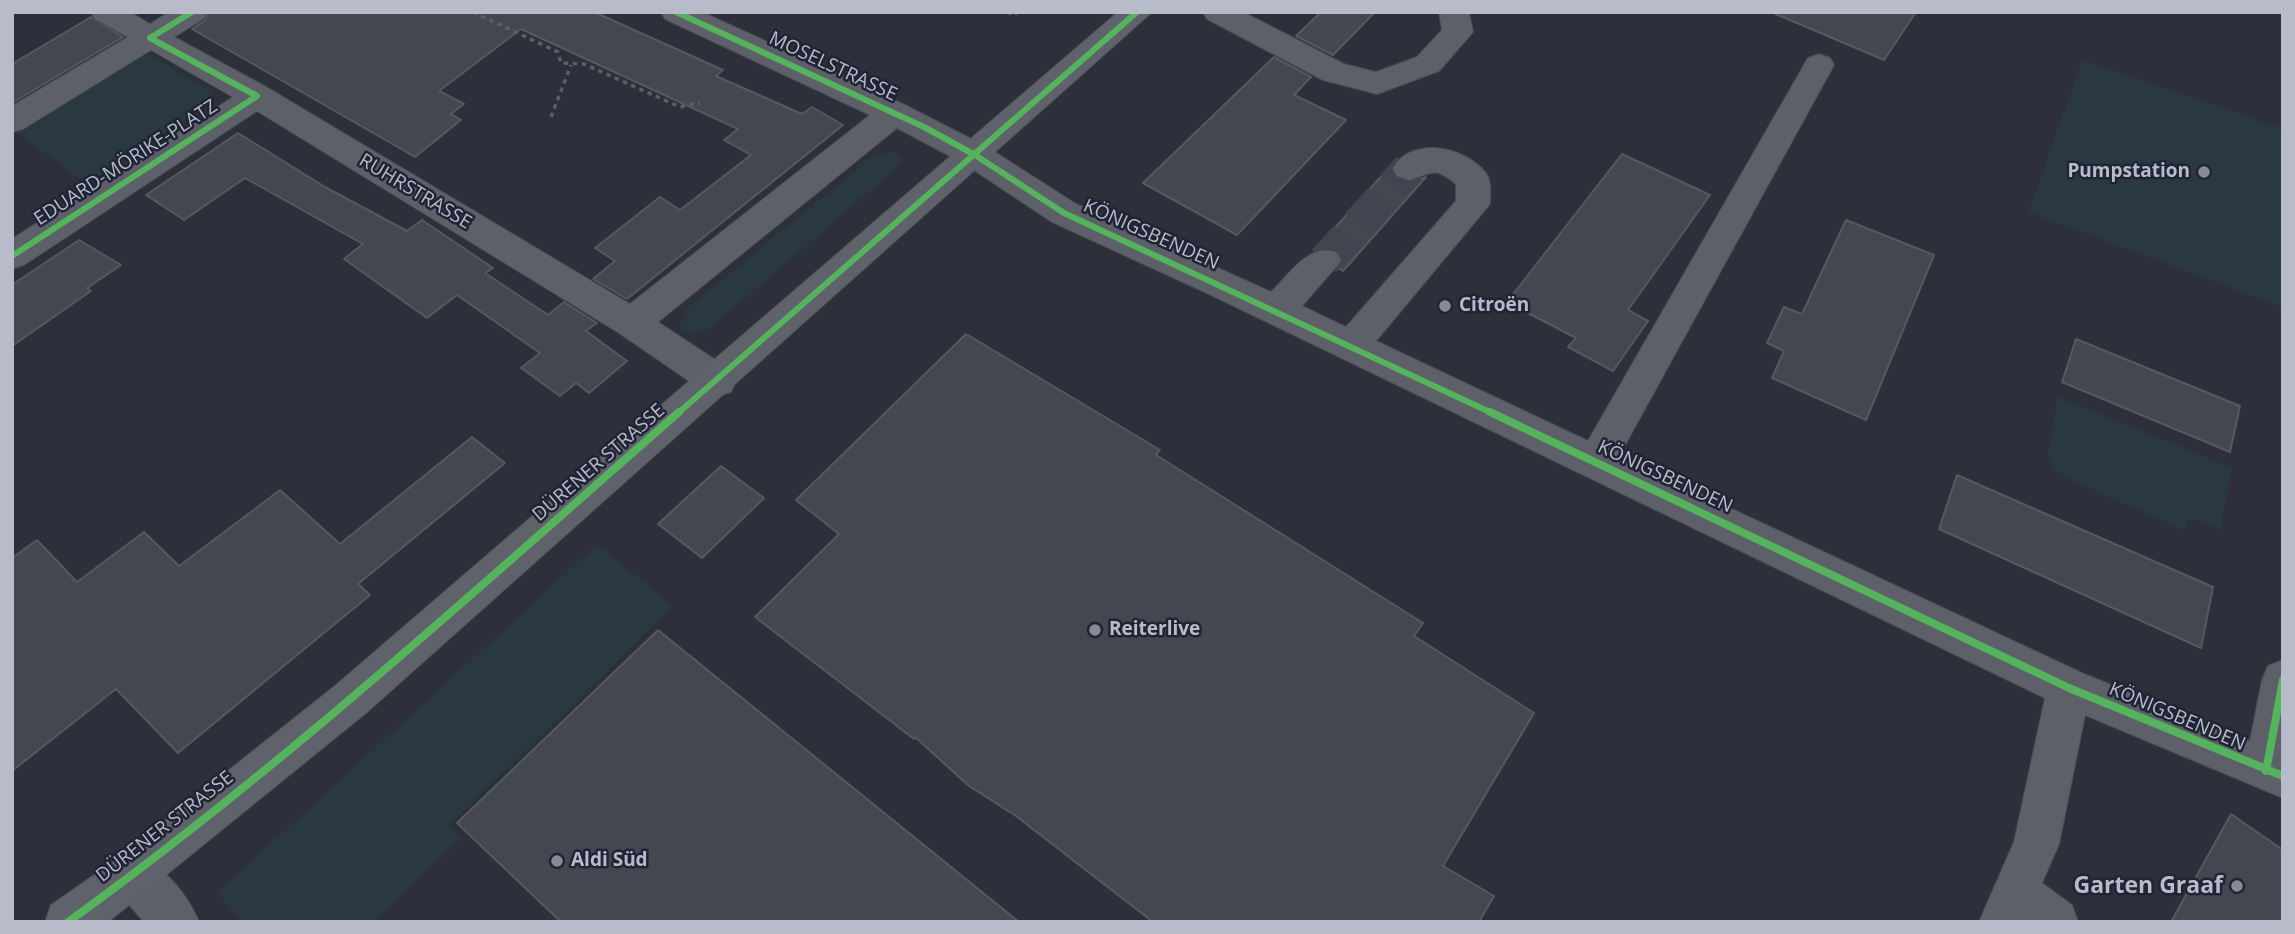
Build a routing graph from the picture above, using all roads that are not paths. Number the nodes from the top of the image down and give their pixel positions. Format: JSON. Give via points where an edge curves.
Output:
{"nodes":[{"id":1,"x":106,"y":12,"type":"edge"},
{"id":2,"x":192,"y":12,"type":"edge"},
{"id":3,"x":676,"y":12,"type":"edge"},
{"id":4,"x":1137,"y":12,"type":"edge"},
{"id":5,"x":1218,"y":12,"type":"edge"},
{"id":6,"x":1454,"y":12,"type":"edge"},
{"id":7,"x":150,"y":38,"type":"junction"},
{"id":8,"x":1819,"y":65,"type":"dead end"},
{"id":9,"x":257,"y":96,"type":"junction"},
{"id":10,"x":894,"y":113,"type":"junction"},
{"id":11,"x":12,"y":121,"type":"edge"},
{"id":12,"x":975,"y":155,"type":"junction"},
{"id":13,"x":1409,"y":168,"type":"tunnel mouth"},
{"id":14,"x":15,"y":250,"type":"edge"},
{"id":15,"x":1324,"y":261,"type":"tunnel mouth"},
{"id":16,"x":1276,"y":310,"type":"junction"},
{"id":17,"x":632,"y":323,"type":"junction"},
{"id":18,"x":1350,"y":346,"type":"junction"},
{"id":19,"x":718,"y":381,"type":"junction"},
{"id":20,"x":1596,"y":462,"type":"junction"},
{"id":21,"x":2283,"y":680,"type":"edge"},
{"id":22,"x":2069,"y":688,"type":"junction"},
{"id":23,"x":2274,"y":773,"type":"edge"},
{"id":24,"x":132,"y":875,"type":"junction"},
{"id":25,"x":2008,"y":907,"type":"edge"},
{"id":26,"x":68,"y":922,"type":"edge"},
{"id":27,"x":176,"y":922,"type":"edge"},
{"id":28,"x":2055,"y":922,"type":"edge"}],
"edges":[{"from":1,"to":7,"type":"street","name":"RUHRSTRASSE"},
{"from":2,"to":7,"type":"street"},
{"from":3,"to":10,"type":"street","name":"MOSELSTRASSE"},
{"from":4,"to":12,"type":"main road","name":"DÜRENER STRASSE"},
{"from":5,"to":6,"type":"street","via":[[1334,72],[1377,83],[1427,64],[1458,32]]},
{"from":7,"to":9,"type":"street","name":"RUHRSTRASSE"},
{"from":7,"to":11,"type":"street"},
{"from":8,"to":20,"type":"street"},
{"from":9,"to":14,"type":"street","name":"EDUARD-MÖRIKE-PLATZ"},
{"from":9,"to":17,"type":"street","name":"RUHRSTRASSE"},
{"from":10,"to":12,"type":"street","name":"MOSELSTRASSE"},
{"from":10,"to":17,"type":"street"},
{"from":12,"to":16,"type":"street","name":"KÖNIGSBENDEN","via":[[1064,213]]},
{"from":12,"to":19,"type":"main road","name":"DÜRENER STRASSE"},
{"from":13,"to":18,"type":"street","via":[[1424,157],[1464,172],[1473,180],[1473,204]]},
{"from":15,"to":16,"type":"street"},
{"from":16,"to":18,"type":"street","name":"KÖNIGSBENDEN"},
{"from":17,"to":19,"type":"street","name":"RUHRSTRASSE"},
{"from":18,"to":20,"type":"street","name":"KÖNIGSBENDEN"},
{"from":19,"to":24,"type":"main road","name":"DÜRENER STRASSE","via":[[351,699]]},
{"from":20,"to":22,"type":"street","name":"KÖNIGSBENDEN"},
{"from":21,"to":23,"type":"street","name":"KÖNIGSBENDEN"},
{"from":22,"to":23,"type":"street","name":"KÖNIGSBENDEN"},
{"from":22,"to":25,"type":"street","via":[[2036,844]]},
{"from":24,"to":26,"type":"main road","name":"DÜRENER STRASSE"},
{"from":24,"to":27,"type":"street"},
{"from":25,"to":28,"type":"street"}]}
